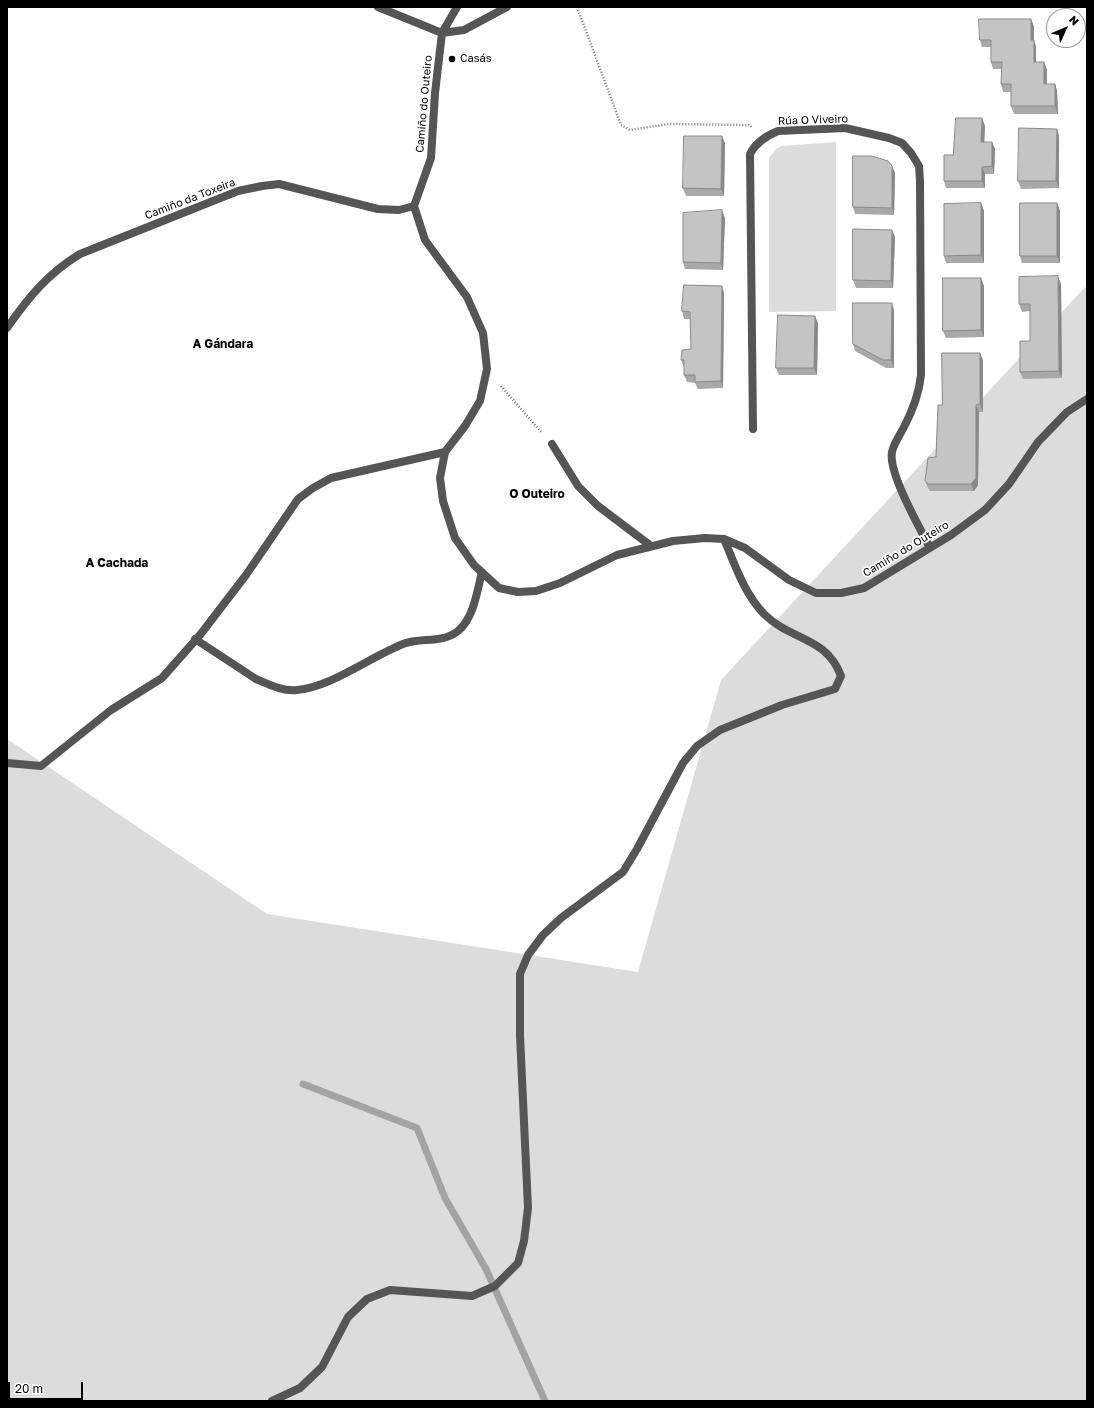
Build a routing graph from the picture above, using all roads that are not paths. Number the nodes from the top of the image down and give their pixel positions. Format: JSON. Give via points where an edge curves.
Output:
{"nodes":[{"id":1,"x":378,"y":7,"type":"edge"},
{"id":2,"x":457,"y":7,"type":"edge"},
{"id":3,"x":507,"y":7,"type":"edge"},
{"id":4,"x":442,"y":33,"type":"junction"},
{"id":5,"x":414,"y":206,"type":"junction"},
{"id":6,"x":7,"y":328,"type":"edge"},
{"id":7,"x":1087,"y":399,"type":"edge"},
{"id":8,"x":753,"y":429,"type":"dead end"},
{"id":9,"x":552,"y":444,"type":"road end"},
{"id":10,"x":445,"y":452,"type":"junction"},
{"id":11,"x":724,"y":539,"type":"junction"},
{"id":12,"x":651,"y":546,"type":"junction"},
{"id":13,"x":930,"y":548,"type":"junction"},
{"id":14,"x":482,"y":572,"type":"junction"},
{"id":15,"x":195,"y":640,"type":"junction"},
{"id":16,"x":7,"y":763,"type":"edge"},
{"id":17,"x":272,"y":1401,"type":"edge"}],
"edges":[{"from":1,"to":4,"type":"street"},
{"from":2,"to":4,"type":"street"},
{"from":3,"to":4,"type":"street","via":[[464,30]]},
{"from":4,"to":5,"type":"street","name":"Camiño do Outeiro","via":[[431,158]]},
{"from":5,"to":6,"type":"street","name":"Camiño da Toxeira","via":[[399,210],[378,208],[279,184],[238,191],[80,254],[60,266],[46,279]]},
{"from":5,"to":10,"type":"street","name":"Camiño do Outeiro","via":[[425,240],[467,297],[482,333],[488,369],[480,400],[465,426]]},
{"from":7,"to":13,"type":"street","name":"Camiño do Outeiro","via":[[1067,412],[1038,442],[1009,484],[985,510]]},
{"from":8,"to":13,"type":"street","name":"Rúa O Viveiro","via":[[750,154],[760,141],[778,131],[845,128],[902,143],[912,153],[919,166],[921,375],[916,402],[896,440],[892,462],[903,493]]},
{"from":9,"to":12,"type":"street","via":[[578,486],[598,506]]},
{"from":10,"to":14,"type":"street","name":"Camiño do Outeiro","via":[[440,478],[443,501],[455,538]]},
{"from":10,"to":15,"type":"street","via":[[331,478],[298,499],[246,574]]},
{"from":11,"to":12,"type":"street","name":"Camiño do Outeiro","via":[[672,541]]},
{"from":11,"to":13,"type":"street","name":"Camiño do Outeiro","via":[[745,548],[789,580],[816,593],[841,593],[864,588]]},
{"from":11,"to":17,"type":"street","via":[[746,591],[765,615],[789,633],[818,646],[831,656],[841,676],[835,689],[782,705],[720,730],[696,746],[683,763],[638,849],[623,872],[561,918],[543,935],[528,956],[520,974],[520,1036],[528,1208],[518,1263],[495,1286],[472,1296],[390,1290],[367,1299],[348,1317],[322,1367],[300,1388]]},
{"from":12,"to":14,"type":"street","name":"Camiño do Outeiro","via":[[617,555],[560,583],[536,591],[518,592],[499,588]]},
{"from":14,"to":15,"type":"street","via":[[471,611],[459,631],[448,637],[435,640],[419,639],[403,644],[312,687],[295,691],[256,679]]},
{"from":15,"to":16,"type":"street","via":[[162,678],[111,710],[41,766]]}]}
